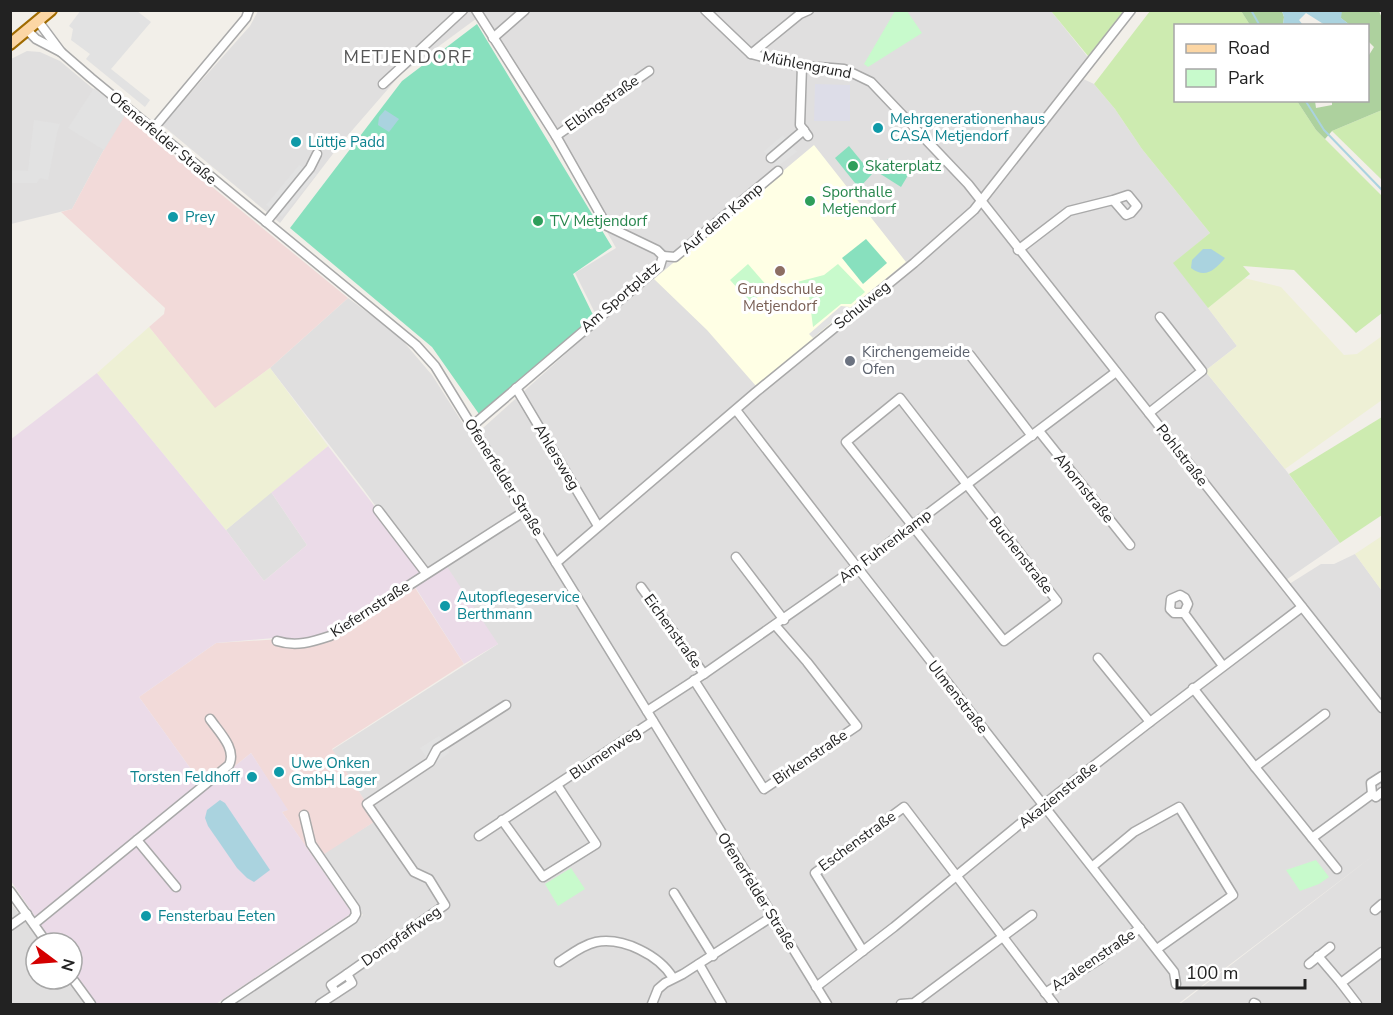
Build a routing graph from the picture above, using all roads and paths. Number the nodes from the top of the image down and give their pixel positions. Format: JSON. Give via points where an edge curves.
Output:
{"nodes":[{"id":1,"x":51,"y":10,"type":"edge"},
{"id":2,"x":249,"y":10,"type":"edge"},
{"id":3,"x":463,"y":10,"type":"edge"},
{"id":4,"x":476,"y":10,"type":"edge"},
{"id":5,"x":525,"y":10,"type":"edge"},
{"id":6,"x":705,"y":10,"type":"edge"},
{"id":7,"x":809,"y":10,"type":"edge"},
{"id":8,"x":1131,"y":10,"type":"edge"},
{"id":9,"x":38,"y":21,"type":"junction"},
{"id":10,"x":27,"y":30,"type":"junction"},
{"id":11,"x":493,"y":38,"type":"junction"},
{"id":12,"x":10,"y":44,"type":"edge"},
{"id":13,"x":61,"y":52,"type":"junction"},
{"id":14,"x":751,"y":54,"type":"junction"},
{"id":15,"x":802,"y":66,"type":"junction"},
{"id":16,"x":649,"y":71,"type":"dead end"},
{"id":17,"x":383,"y":84,"type":"dead end"},
{"id":18,"x":153,"y":129,"type":"junction"},
{"id":19,"x":556,"y":136,"type":"junction"},
{"id":20,"x":317,"y":154,"type":"dead end"},
{"id":21,"x":771,"y":158,"type":"dead end"},
{"id":22,"x":778,"y":171,"type":"dead end"},
{"id":23,"x":1113,"y":200,"type":"dead end"},
{"id":24,"x":981,"y":201,"type":"junction"},
{"id":25,"x":266,"y":222,"type":"junction"},
{"id":26,"x":1018,"y":250,"type":"junction"},
{"id":27,"x":663,"y":256,"type":"junction"},
{"id":28,"x":1160,"y":317,"type":"dead end"},
{"id":29,"x":970,"y":356,"type":"dead end"},
{"id":30,"x":1116,"y":372,"type":"junction"},
{"id":31,"x":516,"y":388,"type":"junction"},
{"id":32,"x":736,"y":410,"type":"junction"},
{"id":33,"x":1149,"y":413,"type":"junction"},
{"id":34,"x":472,"y":426,"type":"junction"},
{"id":35,"x":1035,"y":434,"type":"junction"},
{"id":36,"x":965,"y":483,"type":"junction"},
{"id":37,"x":378,"y":510,"type":"dead end"},
{"id":38,"x":525,"y":511,"type":"junction"},
{"id":39,"x":914,"y":525,"type":"junction"},
{"id":40,"x":598,"y":526,"type":"junction"},
{"id":41,"x":1130,"y":545,"type":"dead end"},
{"id":42,"x":736,"y":557,"type":"dead end"},
{"id":43,"x":556,"y":563,"type":"junction"},
{"id":44,"x":857,"y":567,"type":"junction"},
{"id":45,"x":426,"y":573,"type":"junction"},
{"id":46,"x":641,"y":587,"type":"dead end"},
{"id":47,"x":1302,"y":607,"type":"junction"},
{"id":48,"x":1184,"y":613,"type":"dead end"},
{"id":49,"x":784,"y":620,"type":"junction"},
{"id":50,"x":775,"y":626,"type":"junction"},
{"id":51,"x":277,"y":641,"type":"dead end"},
{"id":52,"x":1098,"y":658,"type":"dead end"},
{"id":53,"x":1223,"y":666,"type":"junction"},
{"id":54,"x":704,"y":674,"type":"junction"},
{"id":55,"x":694,"y":680,"type":"junction"},
{"id":56,"x":1193,"y":688,"type":"junction"},
{"id":57,"x":506,"y":705,"type":"dead end"},
{"id":58,"x":1383,"y":708,"type":"edge"},
{"id":59,"x":647,"y":711,"type":"junction"},
{"id":60,"x":1325,"y":714,"type":"dead end"},
{"id":61,"x":210,"y":719,"type":"dead end"},
{"id":62,"x":653,"y":721,"type":"junction"},
{"id":63,"x":1150,"y":722,"type":"junction"},
{"id":64,"x":1255,"y":767,"type":"junction"},
{"id":65,"x":1383,"y":776,"type":"edge"},
{"id":66,"x":557,"y":785,"type":"junction"},
{"id":67,"x":1383,"y":792,"type":"edge"},
{"id":68,"x":1372,"y":794,"type":"junction"},
{"id":69,"x":1043,"y":806,"type":"junction"},
{"id":70,"x":304,"y":815,"type":"dead end"},
{"id":71,"x":502,"y":820,"type":"junction"},
{"id":72,"x":478,"y":836,"type":"dead end"},
{"id":73,"x":1312,"y":838,"type":"junction"},
{"id":74,"x":137,"y":840,"type":"junction"},
{"id":75,"x":1093,"y":866,"type":"junction"},
{"id":76,"x":1337,"y":869,"type":"dead end"},
{"id":77,"x":956,"y":877,"type":"junction"},
{"id":78,"x":176,"y":887,"type":"dead end"},
{"id":79,"x":10,"y":891,"type":"edge"},
{"id":80,"x":674,"y":893,"type":"dead end"},
{"id":81,"x":27,"y":914,"type":"junction"},
{"id":82,"x":1032,"y":915,"type":"dead end"},
{"id":83,"x":772,"y":916,"type":"junction"},
{"id":84,"x":34,"y":924,"type":"junction"},
{"id":85,"x":10,"y":926,"type":"edge"},
{"id":86,"x":1140,"y":928,"type":"junction"},
{"id":87,"x":39,"y":931,"type":"edge"},
{"id":88,"x":1003,"y":937,"type":"junction"},
{"id":89,"x":1330,"y":947,"type":"dead end"},
{"id":90,"x":1156,"y":949,"type":"junction"},
{"id":91,"x":863,"y":951,"type":"junction"},
{"id":92,"x":1383,"y":952,"type":"edge"},
{"id":93,"x":713,"y":956,"type":"junction"},
{"id":94,"x":1318,"y":957,"type":"junction"},
{"id":95,"x":559,"y":962,"type":"dead end"},
{"id":96,"x":699,"y":964,"type":"junction"},
{"id":97,"x":1309,"y":964,"type":"dead end"},
{"id":98,"x":673,"y":978,"type":"junction"},
{"id":99,"x":1341,"y":983,"type":"junction"},
{"id":100,"x":1176,"y":984,"type":"dead end"},
{"id":101,"x":816,"y":987,"type":"junction"},
{"id":102,"x":81,"y":991,"type":"edge"},
{"id":103,"x":1045,"y":993,"type":"junction"},
{"id":104,"x":90,"y":1004,"type":"edge"},
{"id":105,"x":914,"y":1004,"type":"edge"},
{"id":106,"x":226,"y":1005,"type":"edge"},
{"id":107,"x":320,"y":1005,"type":"edge"},
{"id":108,"x":652,"y":1005,"type":"edge"},
{"id":109,"x":722,"y":1005,"type":"edge"},
{"id":110,"x":827,"y":1005,"type":"edge"},
{"id":111,"x":901,"y":1005,"type":"edge"},
{"id":112,"x":1054,"y":1005,"type":"edge"},
{"id":113,"x":1357,"y":1005,"type":"edge"}],
"edges":[{"from":1,"to":9,"type":"main road"},
{"from":2,"to":18,"type":"street"},
{"from":3,"to":17,"type":"street"},
{"from":4,"to":11,"type":"street","name":"Am Sportplatz"},
{"from":5,"to":11,"type":"street"},
{"from":6,"to":14,"type":"street","name":"Mühlengrund"},
{"from":7,"to":14,"type":"street"},
{"from":8,"to":24,"type":"street","name":"Schulweg"},
{"from":9,"to":10,"type":"main road"},
{"from":9,"to":13,"type":"street","name":"Ofenerfelder Straße"},
{"from":10,"to":12,"type":"main road"},
{"from":10,"to":13,"type":"street","name":"Ofenerfelder Straße"},
{"from":11,"to":19,"type":"street","name":"Am Sportplatz"},
{"from":13,"to":18,"type":"street","name":"Ofenerfelder Straße"},
{"from":14,"to":15,"type":"street","name":"Mühlengrund"},
{"from":15,"to":21,"type":"street","via":[[800,125],[806,133]]},
{"from":15,"to":24,"type":"street","name":"Mühlengrund","via":[[844,69],[871,82]]},
{"from":16,"to":19,"type":"street","name":"Elbingstraße"},
{"from":18,"to":25,"type":"street","name":"Ofenerfelder Straße"},
{"from":19,"to":27,"type":"street","name":"Am Sportplatz","via":[[607,226]]},
{"from":20,"to":25,"type":"street"},
{"from":22,"to":27,"type":"street","name":"Auf dem Kamp","via":[[675,257]]},
{"from":23,"to":26,"type":"street","via":[[1069,211]]},
{"from":24,"to":26,"type":"street","name":"Pohlstraße"},
{"from":24,"to":32,"type":"street","name":"Schulweg","via":[[914,263]]},
{"from":25,"to":34,"type":"street","name":"Ofenerfelder Straße","via":[[416,345],[435,366]]},
{"from":26,"to":30,"type":"street","name":"Pohlstraße"},
{"from":27,"to":31,"type":"street","name":"Am Sportplatz","via":[[660,266]]},
{"from":28,"to":33,"type":"street","via":[[1202,371]]},
{"from":29,"to":35,"type":"street","name":"Ahornstraße"},
{"from":30,"to":33,"type":"street","name":"Pohlstraße"},
{"from":30,"to":35,"type":"street","name":"Am Fuhrenkamp"},
{"from":31,"to":34,"type":"street","name":"Am Sportplatz"},
{"from":31,"to":40,"type":"street","name":"Ahlersweg"},
{"from":32,"to":40,"type":"street","name":"Schulweg"},
{"from":32,"to":44,"type":"street","name":"Ulmenstraße"},
{"from":33,"to":47,"type":"street","name":"Pohlstraße"},
{"from":34,"to":38,"type":"street","name":"Ofenerfelder Straße"},
{"from":35,"to":36,"type":"street","name":"Am Fuhrenkamp"},
{"from":35,"to":41,"type":"street","name":"Ahornstraße"},
{"from":36,"to":39,"type":"street","name":"Am Fuhrenkamp"},
{"from":36,"to":39,"type":"street","via":[[900,398],[855,434],[846,442]]},
{"from":36,"to":39,"type":"street","name":"Buchenstraße","via":[[1057,601],[1004,641]]},
{"from":37,"to":45,"type":"street","name":"Kiefernstraße"},
{"from":38,"to":43,"type":"street","name":"Ofenerfelder Straße"},
{"from":38,"to":45,"type":"street","name":"Kiefernstraße"},
{"from":39,"to":44,"type":"street","name":"Am Fuhrenkamp"},
{"from":40,"to":43,"type":"street","name":"Schulweg"},
{"from":42,"to":49,"type":"street"},
{"from":43,"to":59,"type":"street","name":"Ofenerfelder Straße"},
{"from":44,"to":49,"type":"street","name":"Am Fuhrenkamp"},
{"from":44,"to":69,"type":"street","name":"Ulmenstraße"},
{"from":45,"to":51,"type":"street","name":"Kiefernstraße","via":[[330,636],[307,644]]},
{"from":46,"to":54,"type":"street","name":"Eichenstraße"},
{"from":47,"to":53,"type":"street","name":"Akazienstraße"},
{"from":47,"to":58,"type":"street","name":"Pohlstraße"},
{"from":48,"to":53,"type":"street"},
{"from":49,"to":50,"type":"street","name":"Am Fuhrenkamp"},
{"from":50,"to":54,"type":"street","name":"Am Fuhrenkamp"},
{"from":50,"to":55,"type":"street","name":"Birkenstraße","via":[[856,726],[764,789]]},
{"from":52,"to":63,"type":"street"},
{"from":53,"to":56,"type":"street","name":"Akazienstraße"},
{"from":54,"to":55,"type":"street","name":"Am Fuhrenkamp"},
{"from":55,"to":59,"type":"street","name":"Am Fuhrenkamp"},
{"from":56,"to":63,"type":"street","name":"Akazienstraße"},
{"from":56,"to":64,"type":"street"},
{"from":57,"to":107,"type":"street","name":"Dompfaffweg","via":[[437,749],[430,762],[368,804],[414,873],[429,879],[445,905],[331,985],[336,993]]},
{"from":59,"to":62,"type":"street","name":"Ofenerfelder Straße"},
{"from":60,"to":64,"type":"street"},
{"from":61,"to":74,"type":"street","via":[[231,750],[233,758],[229,765]]},
{"from":62,"to":66,"type":"street","name":"Blumenweg"},
{"from":62,"to":83,"type":"street","name":"Ofenerfelder Straße"},
{"from":63,"to":69,"type":"street","name":"Akazienstraße"},
{"from":64,"to":73,"type":"street"},
{"from":65,"to":68,"type":"street","via":[[1371,783]]},
{"from":66,"to":71,"type":"street","name":"Blumenweg"},
{"from":66,"to":71,"type":"street","name":"Blumenweg","via":[[596,844],[543,877]]},
{"from":67,"to":68,"type":"street","via":[[1376,797]]},
{"from":68,"to":73,"type":"street"},
{"from":69,"to":75,"type":"street","name":"Ulmenstraße"},
{"from":69,"to":77,"type":"street","name":"Akazienstraße"},
{"from":70,"to":106,"type":"street","via":[[311,844],[356,914]]},
{"from":71,"to":72,"type":"street","name":"Blumenweg"},
{"from":73,"to":76,"type":"street"},
{"from":74,"to":78,"type":"street"},
{"from":74,"to":84,"type":"street"},
{"from":75,"to":86,"type":"street","name":"Ulmenstraße"},
{"from":75,"to":90,"type":"street","via":[[1134,832],[1179,807],[1233,896]]},
{"from":77,"to":88,"type":"street"},
{"from":77,"to":91,"type":"street","name":"Akazienstraße"},
{"from":77,"to":91,"type":"street","name":"Eschenstraße","via":[[904,807],[814,873]]},
{"from":79,"to":81,"type":"street"},
{"from":80,"to":93,"type":"street"},
{"from":81,"to":84,"type":"street"},
{"from":81,"to":85,"type":"street"},
{"from":82,"to":88,"type":"street"},
{"from":83,"to":93,"type":"street"},
{"from":83,"to":101,"type":"street","name":"Ofenerfelder Straße"},
{"from":84,"to":87,"type":"street"},
{"from":86,"to":90,"type":"street","name":"Ulmenstraße"},
{"from":86,"to":103,"type":"street","name":"Azaleenstraße"},
{"from":88,"to":103,"type":"street"},
{"from":88,"to":105,"type":"street"},
{"from":89,"to":94,"type":"street"},
{"from":90,"to":100,"type":"street","name":"Ulmenstraße","via":[[1174,972]]},
{"from":91,"to":101,"type":"street","name":"Akazienstraße"},
{"from":92,"to":99,"type":"street"},
{"from":93,"to":96,"type":"street"},
{"from":94,"to":97,"type":"street"},
{"from":94,"to":99,"type":"street"},
{"from":95,"to":98,"type":"street","via":[[596,942],[614,942],[650,956]]},
{"from":96,"to":98,"type":"street"},
{"from":96,"to":109,"type":"street"},
{"from":98,"to":108,"type":"street","via":[[658,989]]},
{"from":99,"to":113,"type":"street"},
{"from":101,"to":110,"type":"street","name":"Ofenerfelder Straße"},
{"from":102,"to":104,"type":"street"},
{"from":103,"to":112,"type":"street"},
{"from":105,"to":111,"type":"street"}]}
